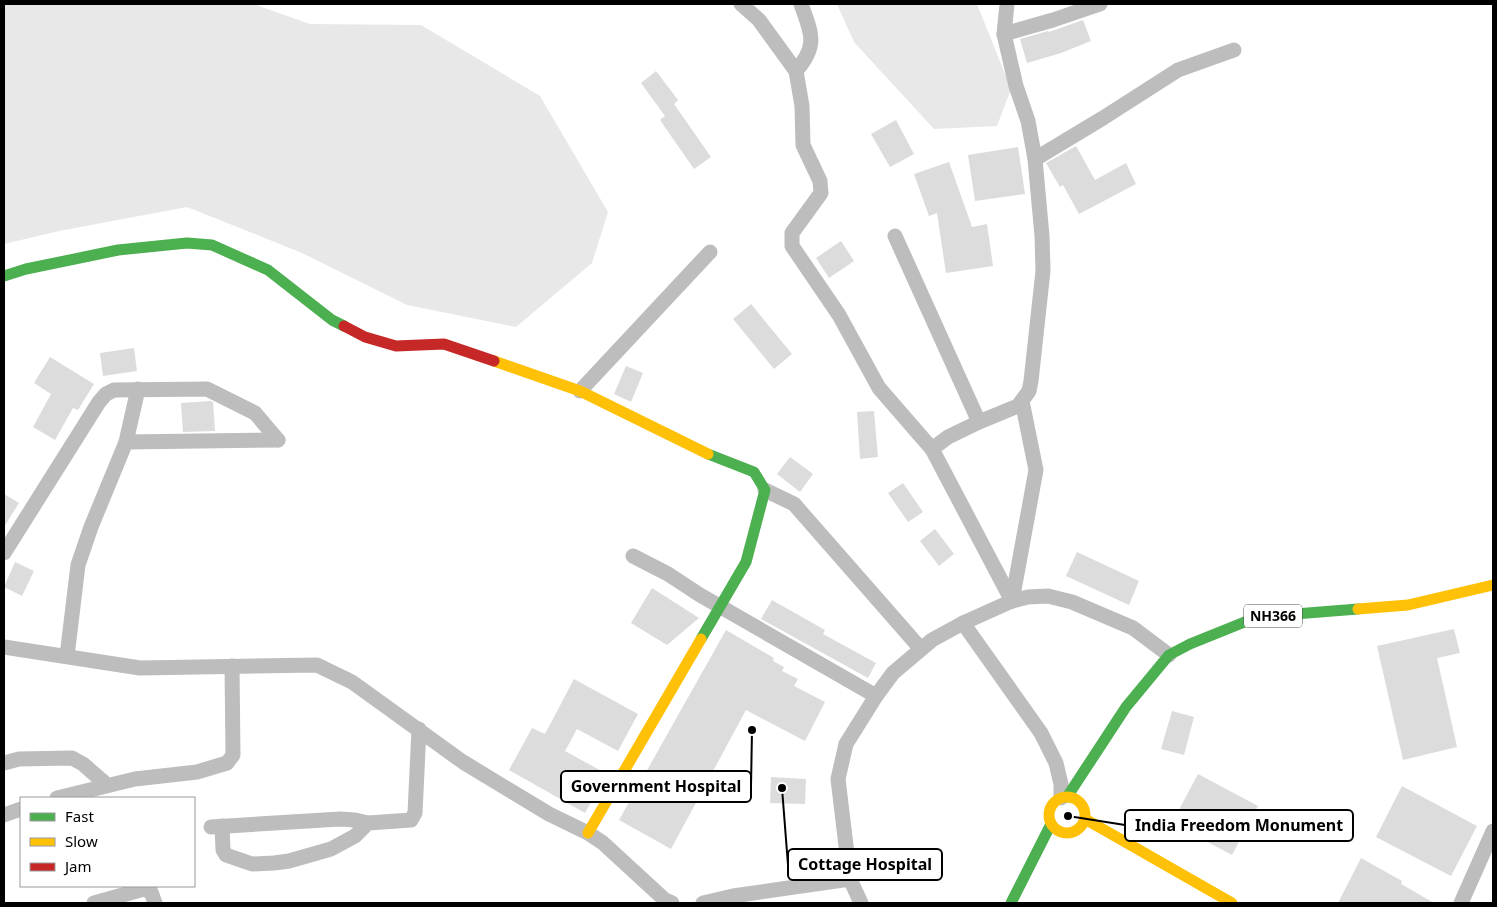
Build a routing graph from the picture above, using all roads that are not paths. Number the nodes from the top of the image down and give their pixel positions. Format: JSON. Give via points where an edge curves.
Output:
{"nodes":[{"id":1,"x":741,"y":4,"type":"edge"},
{"id":2,"x":801,"y":4,"type":"edge"},
{"id":3,"x":1007,"y":4,"type":"edge"},
{"id":4,"x":1100,"y":4,"type":"edge"},
{"id":5,"x":1004,"y":34,"type":"junction"},
{"id":6,"x":1234,"y":50,"type":"dead end"},
{"id":7,"x":796,"y":70,"type":"junction"},
{"id":8,"x":1035,"y":159,"type":"junction"},
{"id":9,"x":895,"y":236,"type":"dead end"},
{"id":10,"x":710,"y":252,"type":"dead end"},
{"id":11,"x":4,"y":276,"type":"edge"},
{"id":12,"x":138,"y":389,"type":"junction"},
{"id":13,"x":580,"y":391,"type":"junction"},
{"id":14,"x":1022,"y":401,"type":"junction"},
{"id":15,"x":979,"y":422,"type":"junction"},
{"id":16,"x":126,"y":442,"type":"junction"},
{"id":17,"x":932,"y":448,"type":"junction"},
{"id":18,"x":765,"y":490,"type":"junction"},
{"id":19,"x":4,"y":553,"type":"edge"},
{"id":20,"x":633,"y":556,"type":"dead end"},
{"id":21,"x":1493,"y":585,"type":"edge"},
{"id":22,"x":1012,"y":601,"type":"junction"},
{"id":23,"x":720,"y":606,"type":"junction"},
{"id":24,"x":963,"y":623,"type":"junction"},
{"id":25,"x":4,"y":647,"type":"edge"},
{"id":26,"x":921,"y":650,"type":"junction"},
{"id":27,"x":1169,"y":655,"type":"junction"},
{"id":28,"x":67,"y":656,"type":"junction"},
{"id":29,"x":232,"y":666,"type":"junction"},
{"id":30,"x":876,"y":696,"type":"junction"},
{"id":31,"x":418,"y":729,"type":"junction"},
{"id":32,"x":1103,"y":743,"type":"junction"},
{"id":33,"x":4,"y":763,"type":"edge"},
{"id":34,"x":107,"y":785,"type":"junction"},
{"id":35,"x":61,"y":797,"type":"edge"},
{"id":36,"x":1064,"y":798,"type":"junction"},
{"id":37,"x":1080,"y":802,"type":"junction"},
{"id":38,"x":20,"y":809,"type":"edge"},
{"id":39,"x":4,"y":815,"type":"edge"},
{"id":40,"x":1085,"y":819,"type":"junction"},
{"id":41,"x":368,"y":824,"type":"junction"},
{"id":42,"x":1051,"y":824,"type":"junction"},
{"id":43,"x":1493,"y":831,"type":"edge"},
{"id":44,"x":588,"y":833,"type":"junction"},
{"id":45,"x":1062,"y":833,"type":"junction"},
{"id":46,"x":850,"y":878,"type":"junction"},
{"id":47,"x":1019,"y":890,"type":"junction"},
{"id":48,"x":94,"y":903,"type":"edge"},
{"id":49,"x":155,"y":903,"type":"edge"},
{"id":50,"x":672,"y":903,"type":"edge"},
{"id":51,"x":703,"y":903,"type":"edge"},
{"id":52,"x":861,"y":903,"type":"edge"},
{"id":53,"x":1011,"y":903,"type":"edge"},
{"id":54,"x":1232,"y":903,"type":"edge"},
{"id":55,"x":1461,"y":903,"type":"edge"}],
"edges":[{"from":1,"to":7,"type":"street","via":[[759,20]]},
{"from":2,"to":7,"type":"street","via":[[812,44]]},
{"from":3,"to":5,"type":"street"},
{"from":4,"to":5,"type":"street"},
{"from":5,"to":8,"type":"street"},
{"from":6,"to":8,"type":"street","via":[[1178,70]]},
{"from":7,"to":17,"type":"street","via":[[802,106],[803,145],[820,181],[821,193],[792,233],[792,246],[840,315],[879,388]]},
{"from":8,"to":14,"type":"street","via":[[1043,271],[1031,381]]},
{"from":9,"to":15,"type":"street"},
{"from":10,"to":13,"type":"street"},
{"from":11,"to":13,"type":"main road","via":[[118,250],[188,243],[212,245],[268,270],[332,320],[365,337],[396,346],[444,344]]},
{"from":12,"to":16,"type":"street"},
{"from":12,"to":16,"type":"street","via":[[207,389],[255,413],[278,440]]},
{"from":12,"to":19,"type":"street","via":[[114,390],[99,402]]},
{"from":13,"to":18,"type":"main road","via":[[709,455],[754,472]]},
{"from":14,"to":15,"type":"street","via":[[1018,406]]},
{"from":14,"to":22,"type":"street","via":[[1036,470]]},
{"from":15,"to":17,"type":"street"},
{"from":16,"to":28,"type":"street","via":[[78,565]]},
{"from":17,"to":22,"type":"street"},
{"from":18,"to":23,"type":"main road","via":[[746,562]]},
{"from":18,"to":26,"type":"street","via":[[794,504]]},
{"from":20,"to":23,"type":"street"},
{"from":21,"to":27,"type":"main road","number":"NH366","via":[[1408,605],[1257,617]]},
{"from":22,"to":24,"type":"street"},
{"from":22,"to":27,"type":"street","via":[[1028,596],[1048,596],[1072,602],[1132,628]]},
{"from":23,"to":30,"type":"street"},
{"from":23,"to":44,"type":"main road"},
{"from":24,"to":26,"type":"street"},
{"from":24,"to":36,"type":"street","via":[[1041,734],[1056,763]]},
{"from":25,"to":28,"type":"street"},
{"from":26,"to":30,"type":"street","via":[[893,673]]},
{"from":27,"to":32,"type":"main road","number":"NH366","via":[[1126,706]]},
{"from":28,"to":29,"type":"street","via":[[140,668]]},
{"from":29,"to":31,"type":"street","via":[[317,665],[352,682]]},
{"from":29,"to":34,"type":"street","via":[[234,755],[227,763],[197,772],[135,778]]},
{"from":30,"to":46,"type":"street","via":[[846,744],[838,779]]},
{"from":31,"to":41,"type":"street","via":[[413,817],[411,820]]},
{"from":31,"to":44,"type":"street","via":[[463,762],[549,814]]},
{"from":32,"to":36,"type":"main road","number":"NH366"},
{"from":32,"to":37,"type":"main road","number":"NH366"},
{"from":33,"to":34,"type":"street","via":[[19,759],[72,758]]},
{"from":34,"to":35,"type":"street"},
{"from":36,"to":37,"type":"main road"},
{"from":36,"to":42,"type":"main road","number":"NH366","via":[[1050,808]]},
{"from":37,"to":40,"type":"main road"},
{"from":38,"to":39,"type":"street"},
{"from":40,"to":45,"type":"main road","via":[[1081,834]]},
{"from":40,"to":54,"type":"main road"},
{"from":41,"to":41,"type":"street","via":[[355,836],[331,849],[289,861],[252,864],[226,855],[216,826],[340,819]]},
{"from":42,"to":45,"type":"main road"},
{"from":42,"to":47,"type":"main road"},
{"from":43,"to":55,"type":"street"},
{"from":44,"to":50,"type":"street"},
{"from":45,"to":47,"type":"main road"},
{"from":46,"to":51,"type":"street"},
{"from":46,"to":52,"type":"street"},
{"from":47,"to":53,"type":"main road"},
{"from":48,"to":49,"type":"street","via":[[144,889],[151,892]]}]}
